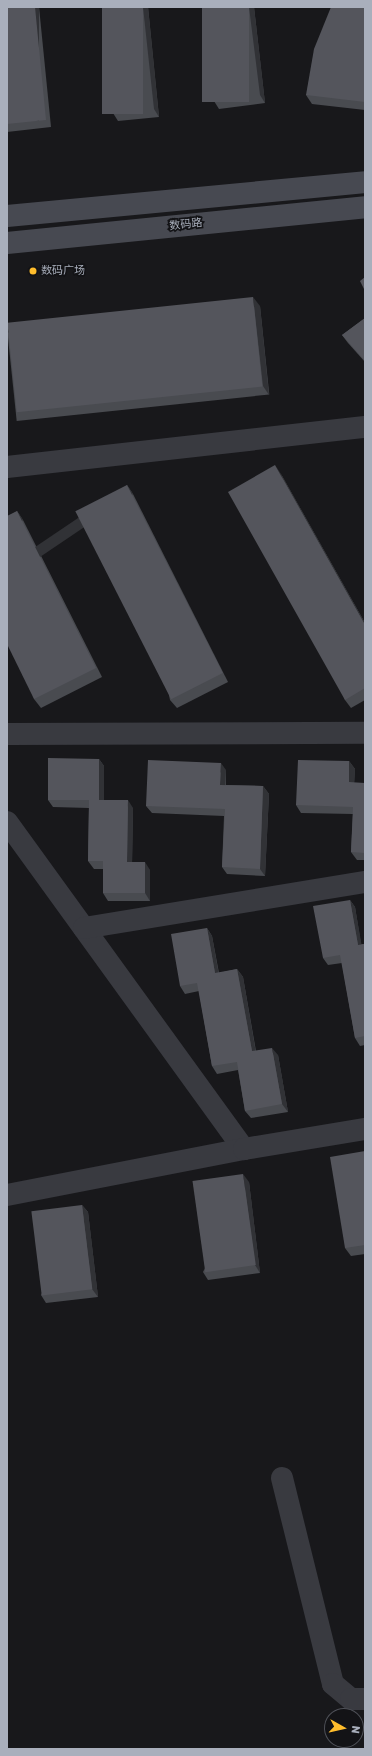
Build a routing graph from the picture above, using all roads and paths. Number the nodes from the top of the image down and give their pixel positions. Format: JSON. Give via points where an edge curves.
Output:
{"nodes":[{"id":1,"x":365,"y":182,"type":"edge"},
{"id":2,"x":365,"y":207,"type":"edge"},
{"id":3,"x":7,"y":216,"type":"edge"},
{"id":4,"x":7,"y":243,"type":"edge"},
{"id":5,"x":365,"y":427,"type":"edge"},
{"id":6,"x":7,"y":467,"type":"edge"},
{"id":7,"x":365,"y":733,"type":"edge"},
{"id":8,"x":7,"y":734,"type":"edge"},
{"id":9,"x":7,"y":822,"type":"edge"},
{"id":10,"x":365,"y":882,"type":"edge"},
{"id":11,"x":84,"y":928,"type":"junction"},
{"id":12,"x":365,"y":1130,"type":"edge"},
{"id":13,"x":244,"y":1149,"type":"junction"},
{"id":14,"x":7,"y":1195,"type":"edge"},
{"id":15,"x":282,"y":1478,"type":"dead end"},
{"id":16,"x":365,"y":1699,"type":"edge"}],
"edges":[{"from":1,"to":3,"type":"main road"},
{"from":2,"to":4,"type":"main road","name":"数码路"},
{"from":5,"to":6,"type":"street"},
{"from":7,"to":8,"type":"street"},
{"from":9,"to":11,"type":"street"},
{"from":10,"to":11,"type":"street"},
{"from":11,"to":13,"type":"street"},
{"from":12,"to":13,"type":"street"},
{"from":13,"to":14,"type":"street"},
{"from":15,"to":16,"type":"street","via":[[333,1684],[351,1699]]}]}
